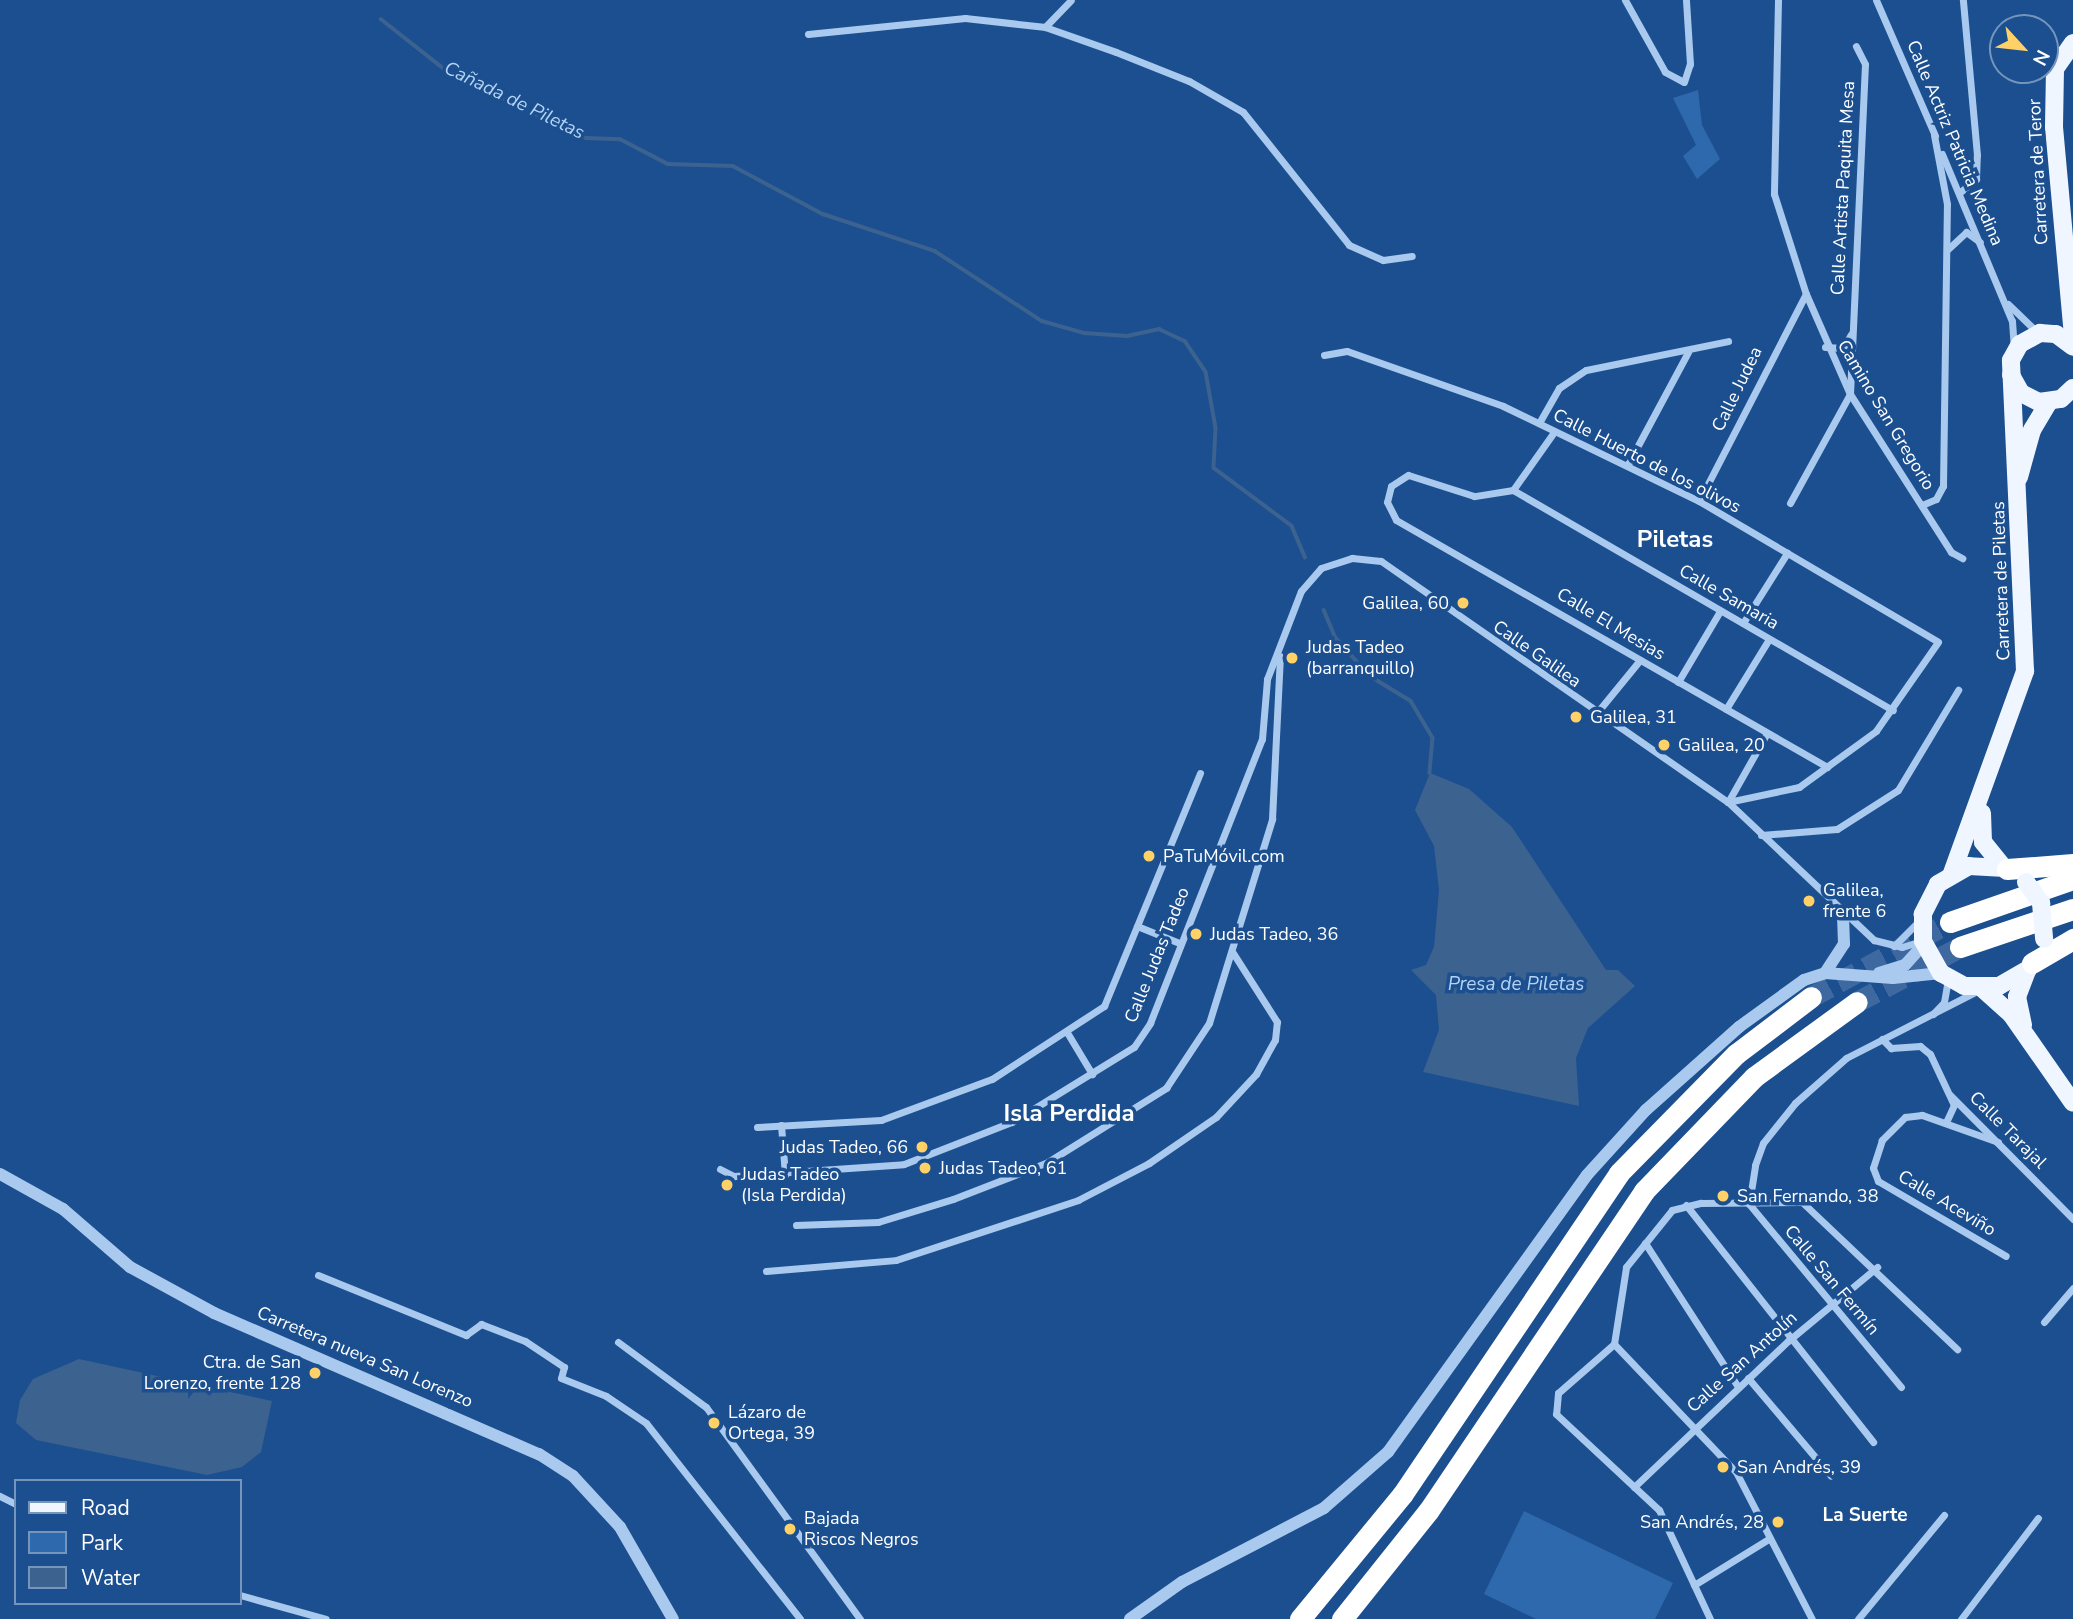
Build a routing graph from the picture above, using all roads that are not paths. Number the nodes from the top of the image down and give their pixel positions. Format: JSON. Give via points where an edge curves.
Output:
{"nodes":[{"id":1,"x":1071,"y":0,"type":"edge"},
{"id":2,"x":1625,"y":0,"type":"edge"},
{"id":3,"x":1686,"y":0,"type":"edge"},
{"id":4,"x":1778,"y":0,"type":"edge"},
{"id":5,"x":1876,"y":0,"type":"edge"},
{"id":6,"x":1963,"y":0,"type":"edge"},
{"id":7,"x":1045,"y":27,"type":"junction"},
{"id":8,"x":808,"y":34,"type":"dead end"},
{"id":9,"x":2073,"y":43,"type":"edge"},
{"id":10,"x":1856,"y":46,"type":"dead end"},
{"id":11,"x":1934,"y":135,"type":"junction"},
{"id":12,"x":1959,"y":193,"type":"junction"},
{"id":13,"x":1980,"y":243,"type":"junction"},
{"id":14,"x":1947,"y":251,"type":"junction"},
{"id":15,"x":1412,"y":256,"type":"dead end"},
{"id":16,"x":1806,"y":294,"type":"junction"},
{"id":17,"x":2003,"y":299,"type":"junction"},
{"id":18,"x":2067,"y":304,"type":"junction"},
{"id":19,"x":2042,"y":333,"type":"junction"},
{"id":20,"x":1852,"y":334,"type":"junction"},
{"id":21,"x":2073,"y":335,"type":"edge"},
{"id":22,"x":1728,"y":341,"type":"dead end"},
{"id":23,"x":1825,"y":347,"type":"junction"},
{"id":24,"x":2073,"y":347,"type":"edge"},
{"id":25,"x":1688,"y":352,"type":"junction"},
{"id":26,"x":2014,"y":353,"type":"junction"},
{"id":27,"x":1324,"y":355,"type":"dead end"},
{"id":28,"x":2011,"y":375,"type":"junction"},
{"id":29,"x":2073,"y":388,"type":"edge"},
{"id":30,"x":1850,"y":394,"type":"junction"},
{"id":31,"x":2049,"y":402,"type":"junction"},
{"id":32,"x":1539,"y":423,"type":"junction"},
{"id":33,"x":1554,"y":432,"type":"junction"},
{"id":34,"x":1628,"y":464,"type":"junction"},
{"id":35,"x":2018,"y":484,"type":"junction"},
{"id":36,"x":1513,"y":490,"type":"junction"},
{"id":37,"x":1699,"y":501,"type":"junction"},
{"id":38,"x":1790,"y":503,"type":"dead end"},
{"id":39,"x":1922,"y":505,"type":"junction"},
{"id":40,"x":1787,"y":553,"type":"junction"},
{"id":41,"x":1962,"y":558,"type":"dead end"},
{"id":42,"x":1720,"y":611,"type":"junction"},
{"id":43,"x":1743,"y":623,"type":"junction"},
{"id":44,"x":1769,"y":639,"type":"junction"},
{"id":45,"x":1280,"y":652,"type":"junction"},
{"id":46,"x":1640,"y":660,"type":"junction"},
{"id":47,"x":1678,"y":682,"type":"junction"},
{"id":48,"x":1958,"y":690,"type":"dead end"},
{"id":49,"x":1726,"y":709,"type":"junction"},
{"id":50,"x":1893,"y":710,"type":"junction"},
{"id":51,"x":1595,"y":715,"type":"junction"},
{"id":52,"x":1767,"y":733,"type":"junction"},
{"id":53,"x":1827,"y":767,"type":"junction"},
{"id":54,"x":1200,"y":773,"type":"dead end"},
{"id":55,"x":1985,"y":796,"type":"junction"},
{"id":56,"x":1728,"y":802,"type":"junction"},
{"id":57,"x":1760,"y":835,"type":"junction"},
{"id":58,"x":2073,"y":863,"type":"edge"},
{"id":59,"x":2006,"y":869,"type":"junction"},
{"id":60,"x":1952,"y":873,"type":"junction"},
{"id":61,"x":2073,"y":879,"type":"edge"},
{"id":62,"x":2073,"y":909,"type":"edge"},
{"id":63,"x":1843,"y":913,"type":"junction"},
{"id":64,"x":1923,"y":914,"type":"junction"},
{"id":65,"x":1950,"y":922,"type":"tunnel mouth"},
{"id":66,"x":1137,"y":926,"type":"junction"},
{"id":67,"x":2073,"y":939,"type":"edge"},
{"id":68,"x":1179,"y":943,"type":"junction"},
{"id":69,"x":1924,"y":943,"type":"junction"},
{"id":70,"x":1894,"y":946,"type":"junction"},
{"id":71,"x":1960,"y":947,"type":"tunnel mouth"},
{"id":72,"x":1233,"y":953,"type":"junction"},
{"id":73,"x":2030,"y":966,"type":"junction"},
{"id":74,"x":1825,"y":973,"type":"junction"},
{"id":75,"x":1875,"y":974,"type":"junction"},
{"id":76,"x":1945,"y":975,"type":"junction"},
{"id":77,"x":1982,"y":989,"type":"junction"},
{"id":78,"x":1811,"y":997,"type":"tunnel mouth"},
{"id":79,"x":1857,"y":1002,"type":"tunnel mouth"},
{"id":80,"x":1922,"y":1022,"type":"junction"},
{"id":81,"x":1068,"y":1034,"type":"junction"},
{"id":82,"x":1882,"y":1039,"type":"junction"},
{"id":83,"x":2029,"y":1041,"type":"junction"},
{"id":84,"x":1091,"y":1074,"type":"junction"},
{"id":85,"x":1950,"y":1095,"type":"junction"},
{"id":86,"x":2073,"y":1103,"type":"edge"},
{"id":87,"x":1946,"y":1122,"type":"junction"},
{"id":88,"x":781,"y":1125,"type":"junction"},
{"id":89,"x":757,"y":1126,"type":"dead end"},
{"id":90,"x":1998,"y":1142,"type":"junction"},
{"id":91,"x":720,"y":1169,"type":"dead end"},
{"id":92,"x":0,"y":1174,"type":"edge"},
{"id":93,"x":785,"y":1175,"type":"junction"},
{"id":94,"x":1749,"y":1204,"type":"junction"},
{"id":95,"x":1686,"y":1205,"type":"junction"},
{"id":96,"x":2073,"y":1219,"type":"edge"},
{"id":97,"x":796,"y":1225,"type":"dead end"},
{"id":98,"x":1645,"y":1243,"type":"junction"},
{"id":99,"x":2006,"y":1256,"type":"dead end"},
{"id":100,"x":1877,"y":1267,"type":"junction"},
{"id":101,"x":766,"y":1271,"type":"dead end"},
{"id":102,"x":318,"y":1275,"type":"dead end"},
{"id":103,"x":2073,"y":1288,"type":"edge"},
{"id":104,"x":1833,"y":1304,"type":"junction"},
{"id":105,"x":2044,"y":1322,"type":"dead end"},
{"id":106,"x":1788,"y":1340,"type":"junction"},
{"id":107,"x":618,"y":1342,"type":"dead end"},
{"id":108,"x":1614,"y":1344,"type":"junction"},
{"id":109,"x":1957,"y":1349,"type":"dead end"},
{"id":110,"x":1748,"y":1378,"type":"junction"},
{"id":111,"x":1738,"y":1387,"type":"junction"},
{"id":112,"x":1901,"y":1387,"type":"dead end"},
{"id":113,"x":1696,"y":1424,"type":"junction"},
{"id":114,"x":1873,"y":1441,"type":"dead end"},
{"id":115,"x":1831,"y":1476,"type":"dead end"},
{"id":116,"x":1634,"y":1487,"type":"junction"},
{"id":117,"x":1944,"y":1515,"type":"dead end"},
{"id":118,"x":2038,"y":1518,"type":"dead end"},
{"id":119,"x":1770,"y":1538,"type":"junction"},
{"id":120,"x":1694,"y":1585,"type":"junction"},
{"id":121,"x":242,"y":1596,"type":"edge"},
{"id":122,"x":326,"y":1619,"type":"edge"},
{"id":123,"x":673,"y":1619,"type":"edge"},
{"id":124,"x":800,"y":1619,"type":"edge"},
{"id":125,"x":860,"y":1619,"type":"edge"},
{"id":126,"x":1130,"y":1619,"type":"edge"},
{"id":127,"x":1300,"y":1619,"type":"edge"},
{"id":128,"x":1342,"y":1619,"type":"edge"},
{"id":129,"x":1710,"y":1619,"type":"edge"},
{"id":130,"x":1812,"y":1619,"type":"edge"},
{"id":131,"x":1858,"y":1619,"type":"edge"},
{"id":132,"x":1961,"y":1619,"type":"edge"}],
"edges":[{"from":1,"to":7,"type":"street"},
{"from":2,"to":3,"type":"street","via":[[1665,72],[1684,82]]},
{"from":4,"to":16,"type":"street","name":"Camino San Gregorio","via":[[1774,194]]},
{"from":5,"to":11,"type":"street","name":"Calle Actriz Patricia Medina"},
{"from":6,"to":12,"type":"street","via":[[1977,155],[1976,179]]},
{"from":7,"to":8,"type":"street","via":[[965,18]]},
{"from":7,"to":15,"type":"street","via":[[1218,96],[1269,141],[1349,245],[1383,260]]},
{"from":9,"to":18,"type":"main road","name":"Carretera de Teror","via":[[2055,69]]},
{"from":10,"to":20,"type":"street","name":"Calle Artista Paquita Mesa","via":[[1865,64]]},
{"from":11,"to":12,"type":"street","name":"Calle Actriz Patricia Medina"},
{"from":11,"to":14,"type":"street","via":[[1945,183]]},
{"from":12,"to":13,"type":"street","name":"Calle Actriz Patricia Medina"},
{"from":13,"to":14,"type":"street","via":[[1966,232],[1957,234]]},
{"from":13,"to":17,"type":"street","name":"Calle Actriz Patricia Medina"},
{"from":14,"to":39,"type":"street","via":[[1943,486],[1936,499]]},
{"from":16,"to":23,"type":"street","name":"Camino San Gregorio"},
{"from":16,"to":37,"type":"street","name":"Calle Judea","via":[[1796,303]]},
{"from":17,"to":19,"type":"street","name":"Calle Actriz Patricia Medina"},
{"from":17,"to":26,"type":"street","name":"Calle Actriz Patricia Medina"},
{"from":18,"to":19,"type":"main road"},
{"from":18,"to":21,"type":"main road","name":"Carretera de Teror"},
{"from":19,"to":24,"type":"main road"},
{"from":19,"to":26,"type":"main road"},
{"from":20,"to":23,"type":"street","via":[[1843,348]]},
{"from":20,"to":30,"type":"street","name":"Calle Artista Paquita Mesa"},
{"from":22,"to":25,"type":"street"},
{"from":23,"to":30,"type":"street","name":"Camino San Gregorio"},
{"from":25,"to":32,"type":"street","via":[[1586,370],[1559,388]]},
{"from":25,"to":34,"type":"street"},
{"from":26,"to":28,"type":"main road","name":"Carretera de Piletas"},
{"from":27,"to":32,"type":"street","name":"Calle Huerto de los olivos","via":[[1347,351]]},
{"from":28,"to":31,"type":"main road","via":[[2021,393]]},
{"from":28,"to":35,"type":"main road","name":"Carretera de Piletas"},
{"from":29,"to":31,"type":"main road"},
{"from":30,"to":38,"type":"street"},
{"from":30,"to":39,"type":"street","name":"Camino San Gregorio"},
{"from":31,"to":35,"type":"main road","via":[[2032,430]]},
{"from":32,"to":33,"type":"street","name":"Calle Huerto de los olivos"},
{"from":33,"to":34,"type":"street","name":"Calle Huerto de los olivos"},
{"from":33,"to":36,"type":"street"},
{"from":34,"to":37,"type":"street","name":"Calle Huerto de los olivos"},
{"from":35,"to":55,"type":"main road","name":"Carretera de Piletas","via":[[2025,671]]},
{"from":36,"to":42,"type":"street","name":"Calle Samaria"},
{"from":36,"to":46,"type":"street","name":"Calle El Mesias","via":[[1474,496],[1408,475],[1391,486],[1387,502],[1396,520]]},
{"from":37,"to":40,"type":"street","name":"Calle Huerto de los olivos"},
{"from":39,"to":41,"type":"street","name":"Camino San Gregorio","via":[[1951,552]]},
{"from":40,"to":43,"type":"street"},
{"from":40,"to":50,"type":"street","name":"Calle Huerto de los olivos","via":[[1938,642]]},
{"from":42,"to":43,"type":"street","name":"Calle Samaria"},
{"from":42,"to":47,"type":"street"},
{"from":43,"to":44,"type":"street","name":"Calle Samaria"},
{"from":44,"to":49,"type":"street"},
{"from":44,"to":50,"type":"street","name":"Calle Samaria"},
{"from":45,"to":51,"type":"street","name":"Calle Galilea","via":[[1301,591],[1321,568],[1352,558],[1381,561]]},
{"from":45,"to":68,"type":"street","name":"Calle Judas Tadeo","via":[[1267,680],[1262,739]]},
{"from":45,"to":72,"type":"street","via":[[1272,819]]},
{"from":46,"to":47,"type":"street","name":"Calle El Mesias"},
{"from":46,"to":51,"type":"street"},
{"from":47,"to":49,"type":"street","name":"Calle El Mesias"},
{"from":48,"to":57,"type":"street","via":[[1898,790],[1837,829]]},
{"from":49,"to":52,"type":"street","name":"Calle El Mesias"},
{"from":50,"to":53,"type":"street"},
{"from":51,"to":56,"type":"street","name":"Calle Galilea"},
{"from":52,"to":53,"type":"street","name":"Calle El Mesias"},
{"from":52,"to":56,"type":"street"},
{"from":53,"to":56,"type":"street","via":[[1799,787]]},
{"from":54,"to":66,"type":"street"},
{"from":55,"to":59,"type":"main road","via":[[1983,842]]},
{"from":55,"to":60,"type":"main road"},
{"from":56,"to":57,"type":"street","name":"Calle Galilea"},
{"from":57,"to":63,"type":"street","name":"Calle Galilea"},
{"from":58,"to":59,"type":"highway"},
{"from":59,"to":60,"type":"main road","via":[[1978,865]]},
{"from":59,"to":73,"type":"main road","bridge":true,"via":[[2026,883],[2040,903],[2043,939]]},
{"from":60,"to":64,"type":"main road"},
{"from":61,"to":65,"type":"highway"},
{"from":62,"to":71,"type":"highway"},
{"from":63,"to":70,"type":"street","name":"Calle Galilea","via":[[1874,940]]},
{"from":63,"to":74,"type":"street","via":[[1844,944]]},
{"from":64,"to":69,"type":"main road"},
{"from":64,"to":70,"type":"street"},
{"from":66,"to":68,"type":"street"},
{"from":66,"to":81,"type":"street","via":[[1104,1006]]},
{"from":67,"to":73,"type":"highway"},
{"from":68,"to":84,"type":"street","name":"Calle Judas Tadeo","via":[[1150,1023],[1134,1047]]},
{"from":69,"to":70,"type":"street"},
{"from":69,"to":75,"type":"street","via":[[1905,965]]},
{"from":69,"to":76,"type":"main road"},
{"from":72,"to":97,"type":"street","via":[[1209,1023],[1191,1055],[1166,1088],[1120,1118],[1046,1163],[953,1199],[878,1222]]},
{"from":72,"to":101,"type":"street","via":[[1277,1022],[1275,1040],[1256,1074],[1216,1117],[1161,1156],[1078,1200],[897,1260]]},
{"from":73,"to":77,"type":"main road"},
{"from":73,"to":83,"type":"main road","via":[[2017,997]]},
{"from":74,"to":75,"type":"street"},
{"from":74,"to":126,"type":"street","via":[[1804,980],[1739,1027],[1627,1130],[1533,1245],[1411,1422],[1358,1480],[1324,1508],[1182,1583]]},
{"from":75,"to":76,"type":"street"},
{"from":76,"to":77,"type":"main road"},
{"from":76,"to":80,"type":"street","via":[[1944,1002]]},
{"from":77,"to":80,"type":"street"},
{"from":77,"to":83,"type":"main road"},
{"from":78,"to":127,"type":"highway","via":[[1736,1054],[1619,1173],[1402,1495]]},
{"from":79,"to":128,"type":"highway","via":[[1754,1077],[1644,1191],[1429,1510]]},
{"from":80,"to":82,"type":"street"},
{"from":81,"to":84,"type":"street"},
{"from":81,"to":88,"type":"street","via":[[992,1079],[881,1120]]},
{"from":82,"to":85,"type":"street","name":"Calle Tarajal","via":[[1891,1048],[1927,1050]]},
{"from":82,"to":94,"type":"street","via":[[1846,1058],[1795,1103],[1762,1143]]},
{"from":83,"to":86,"type":"main road"},
{"from":84,"to":93,"type":"street","name":"Calle Judas Tadeo","via":[[1013,1122],[904,1164]]},
{"from":85,"to":87,"type":"street","name":"Calle Tarajal","via":[[1953,1111]]},
{"from":85,"to":90,"type":"street","name":"Calle Tarajal"},
{"from":87,"to":90,"type":"street","name":"Calle Aceviño"},
{"from":87,"to":99,"type":"street","name":"Calle Aceviño","via":[[1922,1115],[1894,1127],[1873,1155],[1878,1181]]},
{"from":88,"to":89,"type":"street"},
{"from":88,"to":93,"type":"street"},
{"from":90,"to":96,"type":"street","name":"Calle Tarajal"},
{"from":91,"to":93,"type":"street","name":"Calle Judas Tadeo","via":[[734,1176]]},
{"from":92,"to":123,"type":"street","name":"Carretera nueva San Lorenzo","via":[[64,1209],[130,1266],[214,1313],[540,1454],[573,1476],[620,1527]]},
{"from":94,"to":95,"type":"street"},
{"from":94,"to":100,"type":"street","via":[[1811,1205]]},
{"from":94,"to":104,"type":"street","name":"Calle San Fermín"},
{"from":95,"to":98,"type":"street","via":[[1672,1210]]},
{"from":95,"to":106,"type":"street"},
{"from":98,"to":108,"type":"street","via":[[1626,1266]]},
{"from":98,"to":111,"type":"street"},
{"from":100,"to":104,"type":"street","name":"Calle San Antolín"},
{"from":100,"to":109,"type":"street"},
{"from":102,"to":124,"type":"street","via":[[466,1335],[481,1324],[525,1341],[564,1367],[561,1378],[606,1396],[646,1423]]},
{"from":103,"to":105,"type":"street"},
{"from":104,"to":106,"type":"street","name":"Calle San Antolín"},
{"from":104,"to":112,"type":"street","name":"Calle San Fermín"},
{"from":106,"to":110,"type":"street","name":"Calle San Antolín"},
{"from":106,"to":114,"type":"street"},
{"from":107,"to":125,"type":"street","via":[[706,1407]]},
{"from":108,"to":113,"type":"street"},
{"from":108,"to":116,"type":"street","via":[[1558,1393],[1553,1405]]},
{"from":110,"to":111,"type":"street","name":"Calle San Antolín"},
{"from":110,"to":115,"type":"street"},
{"from":111,"to":113,"type":"street","name":"Calle San Antolín"},
{"from":113,"to":116,"type":"street","name":"Calle San Antolín"},
{"from":113,"to":119,"type":"street","via":[[1744,1483]]},
{"from":116,"to":120,"type":"street","via":[[1659,1510]]},
{"from":117,"to":131,"type":"street"},
{"from":118,"to":132,"type":"street"},
{"from":119,"to":120,"type":"street"},
{"from":119,"to":130,"type":"street"},
{"from":120,"to":129,"type":"street"},
{"from":121,"to":122,"type":"street"}]}
